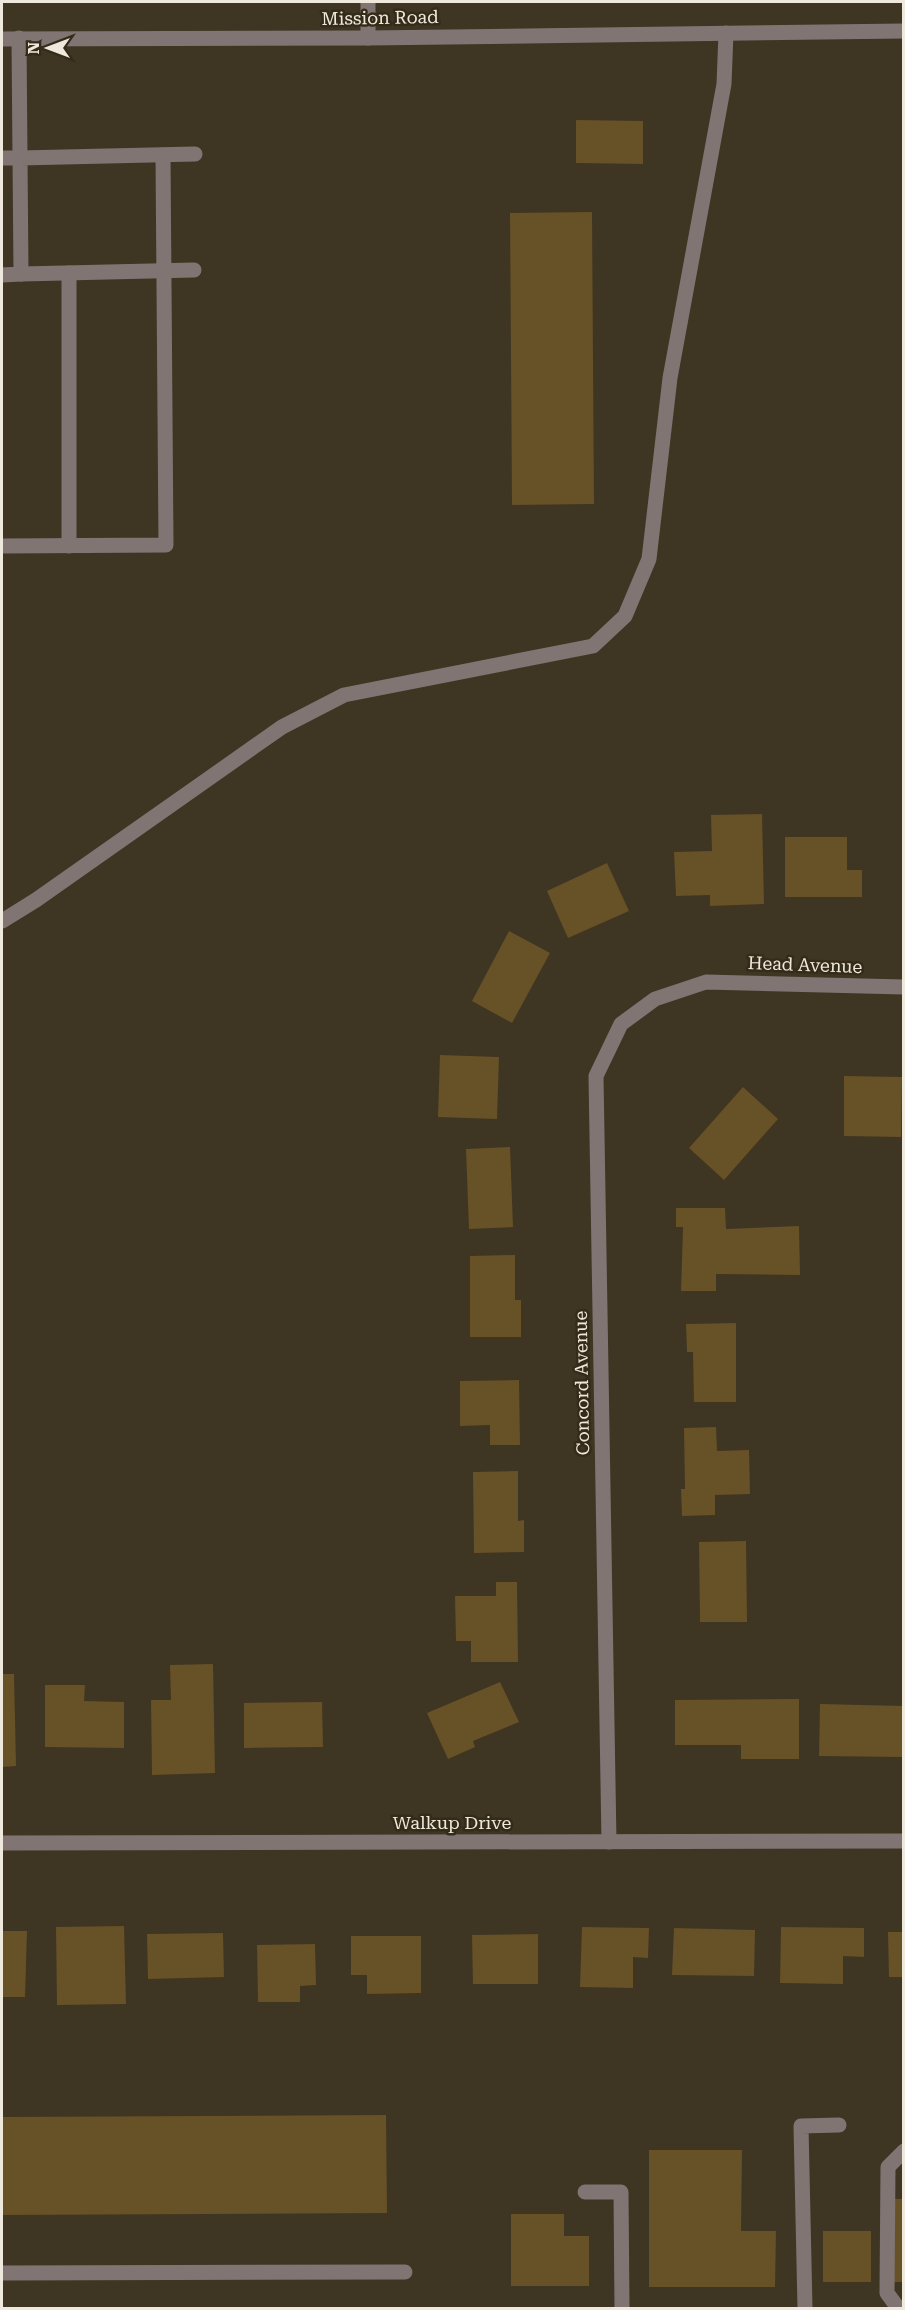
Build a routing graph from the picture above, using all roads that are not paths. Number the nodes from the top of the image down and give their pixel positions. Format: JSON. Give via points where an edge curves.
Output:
{"nodes":[{"id":1,"x":368,"y":2,"type":"edge"},
{"id":2,"x":903,"y":31,"type":"edge"},
{"id":3,"x":726,"y":33,"type":"junction"},
{"id":4,"x":368,"y":38,"type":"junction"},
{"id":5,"x":2,"y":39,"type":"edge"},
{"id":6,"x":19,"y":39,"type":"junction"},
{"id":7,"x":195,"y":154,"type":"dead end"},
{"id":8,"x":164,"y":155,"type":"junction"},
{"id":9,"x":2,"y":158,"type":"edge"},
{"id":10,"x":20,"y":158,"type":"junction"},
{"id":11,"x":165,"y":270,"type":"junction"},
{"id":12,"x":194,"y":270,"type":"dead end"},
{"id":13,"x":69,"y":273,"type":"junction"},
{"id":14,"x":21,"y":274,"type":"junction"},
{"id":15,"x":2,"y":275,"type":"edge"},
{"id":16,"x":2,"y":546,"type":"edge"},
{"id":17,"x":69,"y":546,"type":"junction"},
{"id":18,"x":2,"y":921,"type":"edge"},
{"id":19,"x":706,"y":982,"type":"joint"},
{"id":20,"x":903,"y":987,"type":"edge"},
{"id":21,"x":903,"y":1841,"type":"edge"},
{"id":22,"x":609,"y":1842,"type":"junction"},
{"id":23,"x":2,"y":1843,"type":"edge"},
{"id":24,"x":838,"y":2125,"type":"dead end"},
{"id":25,"x":903,"y":2151,"type":"edge"},
{"id":26,"x":585,"y":2192,"type":"dead end"},
{"id":27,"x":405,"y":2272,"type":"dead end"},
{"id":28,"x":2,"y":2273,"type":"edge"},
{"id":29,"x":622,"y":2308,"type":"edge"},
{"id":30,"x":806,"y":2308,"type":"edge"},
{"id":31,"x":898,"y":2308,"type":"edge"}],
"edges":[{"from":1,"to":4,"type":"street"},
{"from":2,"to":3,"type":"street","name":"Mission Road"},
{"from":3,"to":4,"type":"street","name":"Mission Road"},
{"from":3,"to":18,"type":"street","via":[[724,84],[670,378],[649,559],[625,616],[593,646],[344,696],[282,727]]},
{"from":4,"to":6,"type":"street","name":"Mission Road"},
{"from":5,"to":6,"type":"street","name":"Mission Road"},
{"from":6,"to":10,"type":"street"},
{"from":7,"to":8,"type":"street"},
{"from":8,"to":10,"type":"street"},
{"from":8,"to":11,"type":"street"},
{"from":9,"to":10,"type":"street"},
{"from":10,"to":14,"type":"street"},
{"from":11,"to":12,"type":"street"},
{"from":11,"to":13,"type":"street"},
{"from":11,"to":17,"type":"street","via":[[166,545]]},
{"from":13,"to":14,"type":"street"},
{"from":13,"to":17,"type":"street"},
{"from":14,"to":15,"type":"street"},
{"from":16,"to":17,"type":"street"},
{"from":19,"to":20,"type":"street","name":"Head Avenue"},
{"from":19,"to":22,"type":"street","name":"Concord Avenue","via":[[655,999],[621,1024],[596,1076]]},
{"from":21,"to":22,"type":"street","name":"Walkup Drive"},
{"from":22,"to":23,"type":"street","name":"Walkup Drive"},
{"from":24,"to":30,"type":"street","via":[[801,2126]]},
{"from":25,"to":31,"type":"street","via":[[888,2166],[887,2293]]},
{"from":26,"to":29,"type":"street","via":[[621,2192]]},
{"from":27,"to":28,"type":"street"}]}
